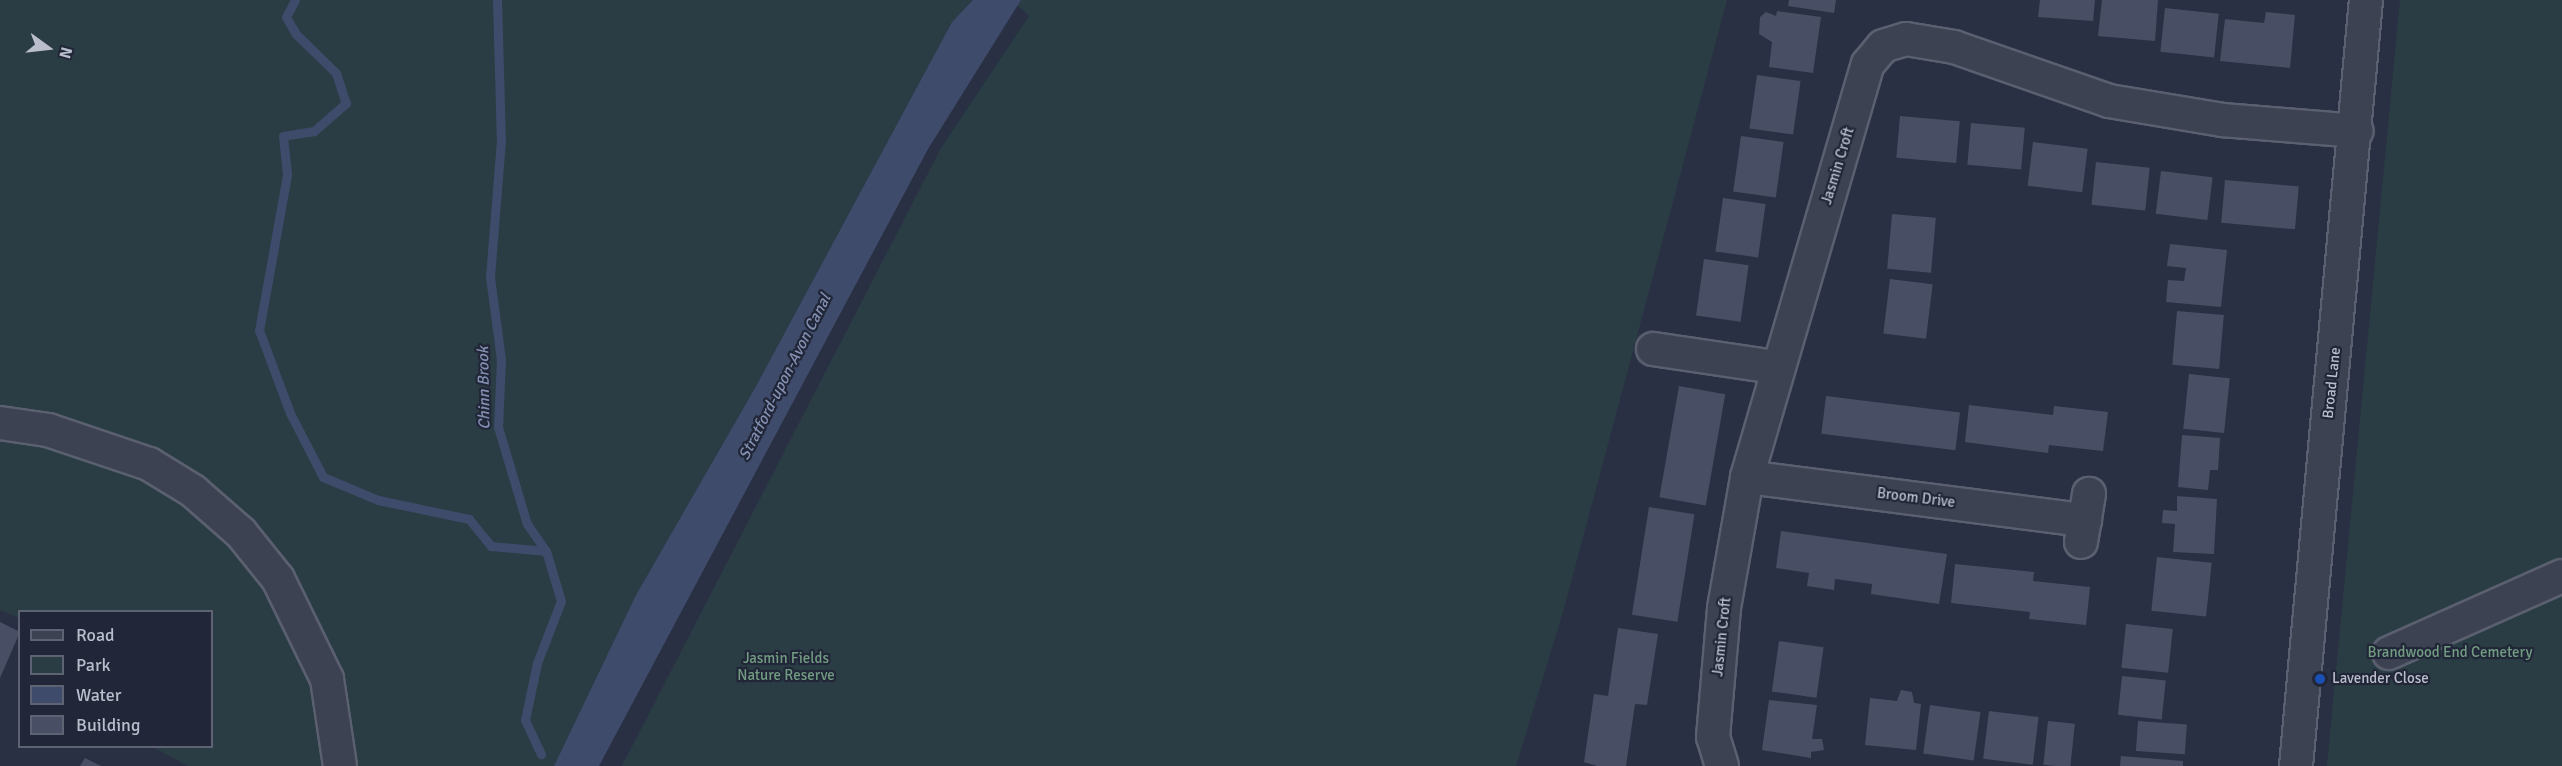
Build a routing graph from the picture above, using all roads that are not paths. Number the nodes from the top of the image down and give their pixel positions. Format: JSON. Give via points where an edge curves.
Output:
{"nodes":[{"id":1,"x":2366,"y":0,"type":"edge"},
{"id":2,"x":2357,"y":131,"type":"junction"},
{"id":3,"x":1653,"y":349,"type":"dead end"},
{"id":4,"x":1776,"y":367,"type":"junction"},
{"id":5,"x":0,"y":423,"type":"edge"},
{"id":6,"x":1747,"y":477,"type":"junction"},
{"id":7,"x":2085,"y":518,"type":"dead end"},
{"id":8,"x":2562,"y":576,"type":"edge"},
{"id":9,"x":2389,"y":653,"type":"dead end"},
{"id":10,"x":340,"y":766,"type":"edge"},
{"id":11,"x":1722,"y":766,"type":"edge"},
{"id":12,"x":2296,"y":766,"type":"edge"}],
"edges":[{"from":1,"to":2,"type":"street","name":"Broad Lane"},
{"from":2,"to":4,"type":"street","name":"Jasmin Croft","via":[[2223,120],[2109,101],[1954,47],[1906,39],[1883,46],[1868,64]]},
{"from":2,"to":12,"type":"street","name":"Broad Lane"},
{"from":3,"to":4,"type":"street"},
{"from":4,"to":6,"type":"street","name":"Jasmin Croft"},
{"from":5,"to":10,"type":"street","via":[[48,430],[149,464],[193,491],[241,533],[278,579],[313,645],[337,717]]},
{"from":6,"to":7,"type":"street","name":"Broom Drive"},
{"from":6,"to":11,"type":"street","name":"Jasmin Croft","via":[[1724,608],[1714,725]]},
{"from":8,"to":9,"type":"street"}]}
